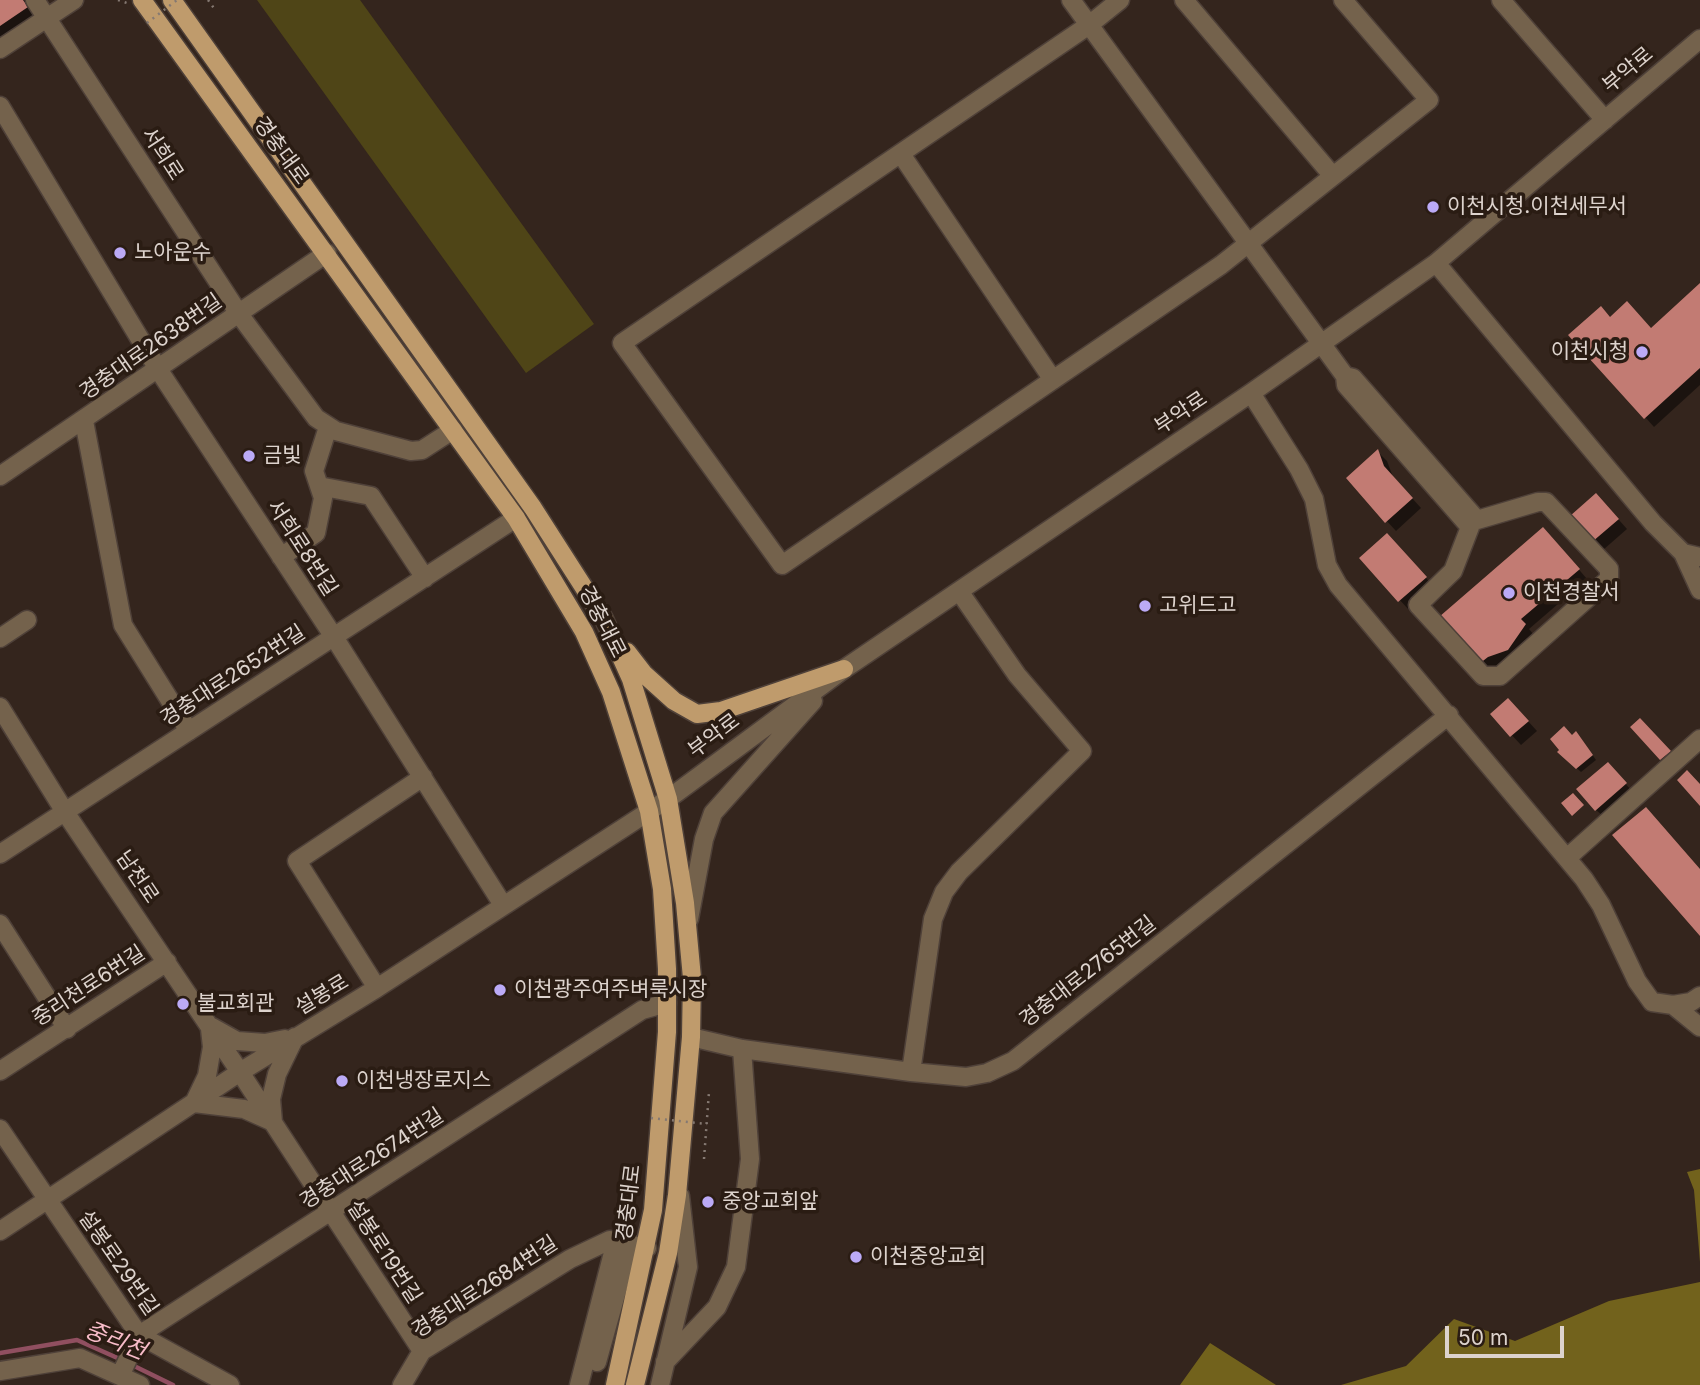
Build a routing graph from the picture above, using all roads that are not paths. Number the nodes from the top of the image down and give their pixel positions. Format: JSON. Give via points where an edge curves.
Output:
{"nodes":[{"id":1,"x":34,"y":0,"type":"edge"},
{"id":2,"x":74,"y":0,"type":"edge"},
{"id":3,"x":142,"y":0,"type":"edge"},
{"id":4,"x":174,"y":0,"type":"edge"},
{"id":5,"x":1071,"y":0,"type":"edge"},
{"id":6,"x":1120,"y":0,"type":"edge"},
{"id":7,"x":1184,"y":0,"type":"edge"},
{"id":8,"x":1343,"y":0,"type":"edge"},
{"id":9,"x":1501,"y":0,"type":"edge"},
{"id":10,"x":46,"y":19,"type":"junction"},
{"id":11,"x":1089,"y":25,"type":"junction"},
{"id":12,"x":1700,"y":38,"type":"edge"},
{"id":13,"x":0,"y":49,"type":"edge"},
{"id":14,"x":0,"y":106,"type":"edge"},
{"id":15,"x":1605,"y":120,"type":"junction"},
{"id":16,"x":901,"y":153,"type":"junction"},
{"id":17,"x":1332,"y":175,"type":"junction"},
{"id":18,"x":1246,"y":243,"type":"junction"},
{"id":19,"x":327,"y":253,"type":"junction"},
{"id":20,"x":1436,"y":263,"type":"junction"},
{"id":21,"x":239,"y":314,"type":"junction"},
{"id":22,"x":1319,"y":345,"type":"junction"},
{"id":23,"x":158,"y":369,"type":"junction"},
{"id":24,"x":1345,"y":376,"type":"junction"},
{"id":25,"x":1053,"y":380,"type":"junction"},
{"id":26,"x":1251,"y":393,"type":"junction"},
{"id":27,"x":84,"y":421,"type":"junction"},
{"id":28,"x":328,"y":427,"type":"junction"},
{"id":29,"x":453,"y":430,"type":"junction"},
{"id":30,"x":0,"y":476,"type":"edge"},
{"id":31,"x":319,"y":486,"type":"junction"},
{"id":32,"x":516,"y":519,"type":"junction"},
{"id":33,"x":1691,"y":555,"type":"edge"},
{"id":34,"x":281,"y":557,"type":"junction"},
{"id":35,"x":425,"y":578,"type":"junction"},
{"id":36,"x":1700,"y":590,"type":"edge"},
{"id":37,"x":958,"y":591,"type":"junction"},
{"id":38,"x":604,"y":619,"type":"junction"},
{"id":39,"x":27,"y":620,"type":"dead end"},
{"id":40,"x":0,"y":638,"type":"edge"},
{"id":41,"x":334,"y":638,"type":"junction"},
{"id":42,"x":844,"y":669,"type":"junction"},
{"id":43,"x":0,"y":707,"type":"edge"},
{"id":44,"x":1449,"y":715,"type":"junction"},
{"id":45,"x":189,"y":732,"type":"junction"},
{"id":46,"x":1700,"y":739,"type":"edge"},
{"id":47,"x":423,"y":778,"type":"junction"},
{"id":48,"x":668,"y":799,"type":"junction"},
{"id":49,"x":649,"y":811,"type":"junction"},
{"id":50,"x":65,"y":812,"type":"junction"},
{"id":51,"x":0,"y":854,"type":"edge"},
{"id":52,"x":1567,"y":858,"type":"junction"},
{"id":53,"x":503,"y":905,"type":"junction"},
{"id":54,"x":0,"y":924,"type":"edge"},
{"id":55,"x":687,"y":926,"type":"junction"},
{"id":56,"x":167,"y":962,"type":"junction"},
{"id":57,"x":377,"y":988,"type":"junction"},
{"id":58,"x":1700,"y":996,"type":"edge"},
{"id":59,"x":667,"y":1003,"type":"junction"},
{"id":60,"x":1673,"y":1005,"type":"junction"},
{"id":61,"x":209,"y":1025,"type":"junction"},
{"id":62,"x":1700,"y":1027,"type":"edge"},
{"id":63,"x":67,"y":1029,"type":"junction"},
{"id":64,"x":295,"y":1037,"type":"junction"},
{"id":65,"x":691,"y":1037,"type":"junction"},
{"id":66,"x":742,"y":1049,"type":"junction"},
{"id":67,"x":0,"y":1071,"type":"edge"},
{"id":68,"x":240,"y":1072,"type":"junction"},
{"id":69,"x":911,"y":1072,"type":"junction"},
{"id":70,"x":194,"y":1103,"type":"junction"},
{"id":71,"x":273,"y":1122,"type":"junction"},
{"id":72,"x":0,"y":1129,"type":"edge"},
{"id":73,"x":678,"y":1181,"type":"junction"},
{"id":74,"x":48,"y":1201,"type":"junction"},
{"id":75,"x":332,"y":1213,"type":"junction"},
{"id":76,"x":0,"y":1231,"type":"edge"},
{"id":77,"x":631,"y":1244,"type":"junction"},
{"id":78,"x":137,"y":1340,"type":"junction"},
{"id":79,"x":422,"y":1351,"type":"junction"},
{"id":80,"x":665,"y":1362,"type":"junction"},
{"id":81,"x":123,"y":1370,"type":"junction"},
{"id":82,"x":0,"y":1371,"type":"edge"},
{"id":83,"x":140,"y":1385,"type":"edge"},
{"id":84,"x":230,"y":1385,"type":"edge"},
{"id":85,"x":402,"y":1385,"type":"edge"},
{"id":86,"x":579,"y":1385,"type":"edge"},
{"id":87,"x":591,"y":1385,"type":"edge"},
{"id":88,"x":615,"y":1385,"type":"edge"},
{"id":89,"x":635,"y":1385,"type":"edge"},
{"id":90,"x":660,"y":1385,"type":"edge"}],
"edges":[{"from":1,"to":10,"type":"street","name":"서희로"},
{"from":2,"to":10,"type":"street"},
{"from":3,"to":19,"type":"main road","name":"경충대로"},
{"from":4,"to":38,"type":"main road","name":"경충대로","via":[[525,497]]},
{"from":5,"to":11,"type":"street"},
{"from":6,"to":11,"type":"street"},
{"from":7,"to":17,"type":"street"},
{"from":8,"to":17,"type":"street","via":[[1429,100]]},
{"from":9,"to":15,"type":"street"},
{"from":10,"to":13,"type":"street"},
{"from":10,"to":21,"type":"street","name":"서희로"},
{"from":11,"to":16,"type":"street"},
{"from":11,"to":18,"type":"street"},
{"from":12,"to":15,"type":"street","name":"부악로"},
{"from":14,"to":23,"type":"street","name":"서희로8번길"},
{"from":15,"to":20,"type":"street","name":"부악로"},
{"from":16,"to":25,"type":"street"},
{"from":16,"to":25,"type":"street","via":[[622,343],[782,565]]},
{"from":17,"to":18,"type":"street"},
{"from":18,"to":22,"type":"street"},
{"from":18,"to":25,"type":"street"},
{"from":19,"to":21,"type":"street","name":"경충대로2638번길"},
{"from":19,"to":29,"type":"main road","name":"경충대로"},
{"from":20,"to":22,"type":"street","name":"부악로"},
{"from":20,"to":33,"type":"street","via":[[1653,523]]},
{"from":21,"to":23,"type":"street","name":"경충대로2638번길"},
{"from":21,"to":28,"type":"street","via":[[316,418]]},
{"from":22,"to":24,"type":"street"},
{"from":22,"to":26,"type":"street","name":"부악로"},
{"from":23,"to":27,"type":"street","name":"경충대로2638번길"},
{"from":23,"to":34,"type":"street","name":"서희로8번길"},
{"from":24,"to":24,"type":"street","via":[[1346,386],[1470,527],[1453,571],[1419,605],[1483,676],[1500,676],[1609,579],[1609,569],[1546,502],[1477,520],[1353,378]]},
{"from":26,"to":37,"type":"street","name":"부악로"},
{"from":26,"to":44,"type":"street","via":[[1314,499],[1327,565],[1338,585]]},
{"from":27,"to":30,"type":"street","name":"경충대로2638번길"},
{"from":27,"to":45,"type":"street","via":[[123,625]]},
{"from":28,"to":29,"type":"street","via":[[411,451],[422,450]]},
{"from":28,"to":31,"type":"street","via":[[314,471]]},
{"from":29,"to":32,"type":"main road","name":"경충대로"},
{"from":31,"to":34,"type":"street","via":[[323,502],[316,533]]},
{"from":31,"to":35,"type":"street","via":[[371,496]]},
{"from":32,"to":35,"type":"street","name":"경충대로2652번길"},
{"from":32,"to":49,"type":"main road","name":"경충대로","via":[[560,589],[611,692]]},
{"from":33,"to":36,"type":"street"},
{"from":34,"to":41,"type":"street","name":"서희로8번길"},
{"from":35,"to":41,"type":"street","name":"경충대로2652번길"},
{"from":37,"to":42,"type":"street","name":"부악로"},
{"from":37,"to":69,"type":"street","via":[[1017,675],[1082,751],[944,892],[933,919]]},
{"from":38,"to":42,"type":"main road","via":[[644,674],[697,714],[721,711]]},
{"from":38,"to":48,"type":"main road","name":"경충대로","via":[[631,679]]},
{"from":39,"to":40,"type":"street"},
{"from":41,"to":45,"type":"street","name":"경충대로2652번길"},
{"from":41,"to":47,"type":"street","name":"서희로8번길"},
{"from":42,"to":48,"type":"street","name":"부악로"},
{"from":42,"to":55,"type":"street","via":[[713,813]]},
{"from":43,"to":50,"type":"street","name":"남천로"},
{"from":44,"to":52,"type":"street"},
{"from":44,"to":69,"type":"street","name":"경충대로2765번길","via":[[1013,1061],[966,1077]]},
{"from":45,"to":50,"type":"street","name":"경충대로2652번길"},
{"from":46,"to":52,"type":"street"},
{"from":47,"to":53,"type":"street","name":"서희로8번길"},
{"from":47,"to":57,"type":"street","via":[[297,861]]},
{"from":48,"to":49,"type":"street","name":"설봉로"},
{"from":48,"to":55,"type":"main road","name":"경충대로"},
{"from":49,"to":53,"type":"street","name":"설봉로"},
{"from":49,"to":59,"type":"main road","name":"경충대로","via":[[662,889]]},
{"from":50,"to":51,"type":"street","name":"경충대로2652번길"},
{"from":50,"to":56,"type":"street","name":"남천로"},
{"from":52,"to":60,"type":"street","via":[[1601,905],[1637,981],[1652,1002]]},
{"from":53,"to":57,"type":"street","name":"설봉로"},
{"from":54,"to":63,"type":"street"},
{"from":55,"to":65,"type":"main road","name":"경충대로"},
{"from":56,"to":61,"type":"street","name":"남천로"},
{"from":56,"to":63,"type":"street","name":"중리천로6번길"},
{"from":57,"to":64,"type":"street","name":"설봉로"},
{"from":58,"to":60,"type":"street"},
{"from":59,"to":75,"type":"street","name":"경충대로2674번길","via":[[642,1010]]},
{"from":59,"to":77,"type":"main road","name":"경충대로","via":[[657,1170]]},
{"from":60,"to":62,"type":"street"},
{"from":61,"to":64,"type":"street","via":[[237,1041],[265,1043]]},
{"from":61,"to":68,"type":"street","name":"남천로"},
{"from":61,"to":70,"type":"street","via":[[212,1047],[207,1076]]},
{"from":63,"to":67,"type":"street","name":"중리천로6번길"},
{"from":64,"to":68,"type":"street","name":"설봉로"},
{"from":64,"to":71,"type":"street","via":[[277,1074],[271,1099]]},
{"from":65,"to":66,"type":"street","name":"경충대로2765번길"},
{"from":65,"to":73,"type":"main road","name":"경충대로"},
{"from":66,"to":69,"type":"street","name":"경충대로2765번길"},
{"from":66,"to":80,"type":"street","via":[[750,1159],[736,1267],[717,1307]]},
{"from":68,"to":70,"type":"street","name":"설봉로"},
{"from":68,"to":71,"type":"street","name":"설봉로19번길"},
{"from":70,"to":71,"type":"street","via":[[244,1109]]},
{"from":70,"to":74,"type":"street","name":"설봉로"},
{"from":71,"to":75,"type":"street","name":"설봉로19번길"},
{"from":72,"to":74,"type":"street","name":"설봉로29번길"},
{"from":73,"to":80,"type":"street","via":[[688,1267]]},
{"from":73,"to":89,"type":"main road","name":"경충대로","via":[[668,1254]]},
{"from":74,"to":76,"type":"street","name":"설봉로"},
{"from":74,"to":78,"type":"street","name":"설봉로29번길"},
{"from":75,"to":78,"type":"street","name":"경충대로2674번길"},
{"from":75,"to":79,"type":"street","name":"설봉로19번길"},
{"from":77,"to":79,"type":"street","name":"경충대로2684번길","via":[[610,1240],[570,1259]]},
{"from":77,"to":86,"type":"street"},
{"from":77,"to":87,"type":"street"},
{"from":77,"to":88,"type":"main road","name":"경충대로"},
{"from":78,"to":81,"type":"street"},
{"from":78,"to":84,"type":"street","name":"설봉로29번길"},
{"from":79,"to":85,"type":"street","name":"경충대로2684번길"},
{"from":80,"to":90,"type":"street"},
{"from":81,"to":82,"type":"street","via":[[80,1358]]},
{"from":81,"to":83,"type":"street"}]}
